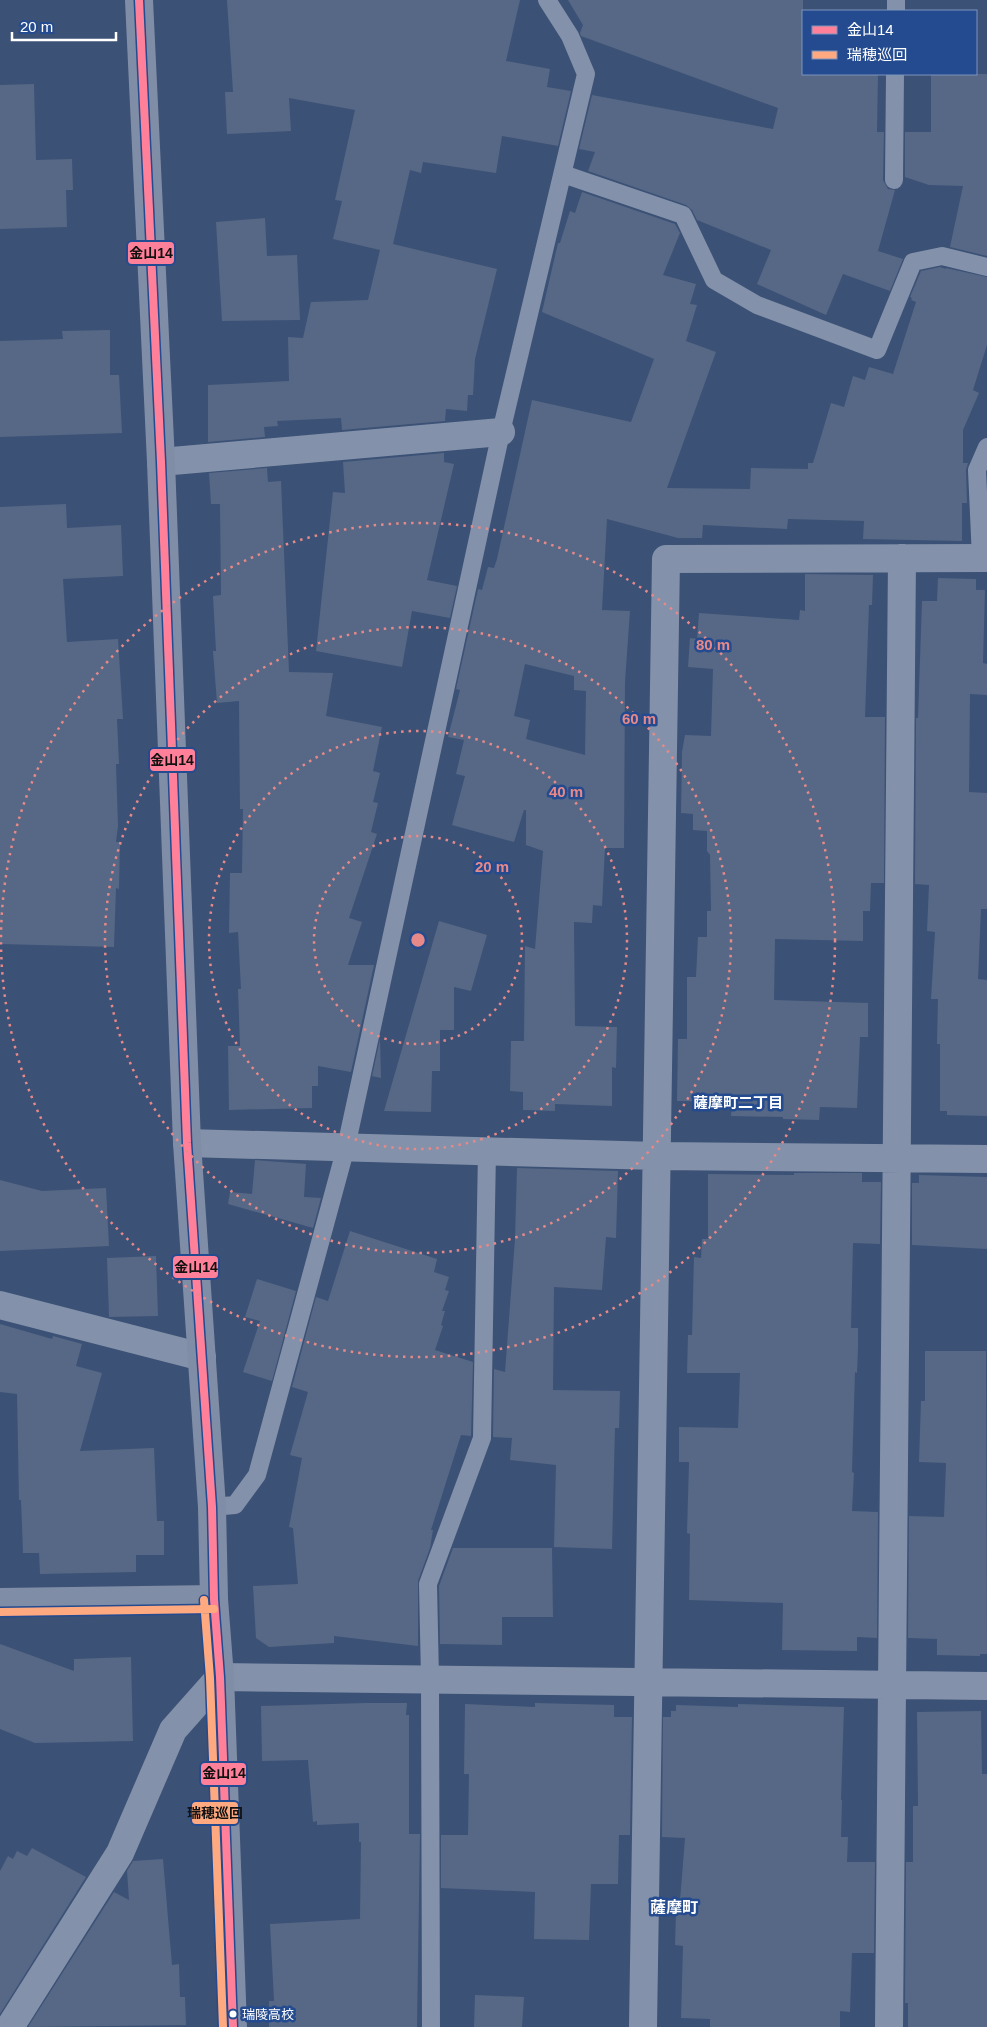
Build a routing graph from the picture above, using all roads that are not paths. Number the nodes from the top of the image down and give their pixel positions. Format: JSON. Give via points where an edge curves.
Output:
{"nodes":[{"id":1,"x":139,"y":0,"type":"edge"},
{"id":2,"x":546,"y":0,"type":"edge"},
{"id":3,"x":895,"y":75,"type":"edge"},
{"id":4,"x":563,"y":174,"type":"junction"},
{"id":5,"x":894,"y":180,"type":"dead end"},
{"id":6,"x":987,"y":267,"type":"edge"},
{"id":7,"x":500,"y":432,"type":"junction"},
{"id":8,"x":987,"y":447,"type":"edge"},
{"id":9,"x":161,"y":462,"type":"junction"},
{"id":10,"x":902,"y":558,"type":"junction"},
{"id":11,"x":984,"y":558,"type":"edge"},
{"id":12,"x":187,"y":1143,"type":"junction"},
{"id":13,"x":346,"y":1147,"type":"junction"},
{"id":14,"x":487,"y":1151,"type":"junction"},
{"id":15,"x":657,"y":1156,"type":"junction"},
{"id":16,"x":896,"y":1158,"type":"junction"},
{"id":17,"x":987,"y":1159,"type":"edge"},
{"id":18,"x":0,"y":1305,"type":"edge"},
{"id":19,"x":202,"y":1357,"type":"junction"},
{"id":20,"x":212,"y":1508,"type":"junction"},
{"id":21,"x":214,"y":1600,"type":"junction"},
{"id":22,"x":0,"y":1602,"type":"edge"},
{"id":23,"x":220,"y":1677,"type":"junction"},
{"id":24,"x":430,"y":1679,"type":"junction"},
{"id":25,"x":649,"y":1681,"type":"junction"},
{"id":26,"x":892,"y":1685,"type":"junction"},
{"id":27,"x":987,"y":1686,"type":"edge"},
{"id":28,"x":10,"y":2027,"type":"edge"},
{"id":29,"x":233,"y":2027,"type":"edge"},
{"id":30,"x":431,"y":2027,"type":"edge"},
{"id":31,"x":644,"y":2027,"type":"edge"},
{"id":32,"x":889,"y":2027,"type":"edge"}],
"edges":[{"from":1,"to":9,"type":"street"},
{"from":2,"to":4,"type":"lane","via":[[570,36],[586,74]]},
{"from":3,"to":5,"type":"lane"},
{"from":4,"to":6,"type":"lane","via":[[684,215],[714,280],[757,305],[877,350],[912,262],[942,256]]},
{"from":4,"to":7,"type":"lane"},
{"from":7,"to":9,"type":"street"},
{"from":7,"to":13,"type":"lane"},
{"from":8,"to":11,"type":"lane","via":[[977,470]]},
{"from":9,"to":12,"type":"street"},
{"from":10,"to":11,"type":"street"},
{"from":10,"to":15,"type":"street","via":[[666,558]]},
{"from":10,"to":16,"type":"street"},
{"from":12,"to":13,"type":"street"},
{"from":12,"to":19,"type":"street"},
{"from":13,"to":14,"type":"street"},
{"from":13,"to":20,"type":"lane","via":[[257,1475],[235,1505]]},
{"from":14,"to":15,"type":"street"},
{"from":14,"to":24,"type":"lane","via":[[482,1438],[428,1584]]},
{"from":15,"to":16,"type":"street"},
{"from":15,"to":25,"type":"street"},
{"from":16,"to":17,"type":"street"},
{"from":16,"to":26,"type":"street"},
{"from":18,"to":19,"type":"street"},
{"from":19,"to":20,"type":"street"},
{"from":20,"to":21,"type":"street"},
{"from":21,"to":22,"type":"street"},
{"from":21,"to":23,"type":"street"},
{"from":23,"to":24,"type":"street"},
{"from":23,"to":28,"type":"street","via":[[173,1730],[120,1853]]},
{"from":23,"to":29,"type":"street"},
{"from":24,"to":25,"type":"street"},
{"from":24,"to":30,"type":"lane"},
{"from":25,"to":26,"type":"street"},
{"from":25,"to":31,"type":"street"},
{"from":26,"to":27,"type":"street"},
{"from":26,"to":32,"type":"street"}]}
